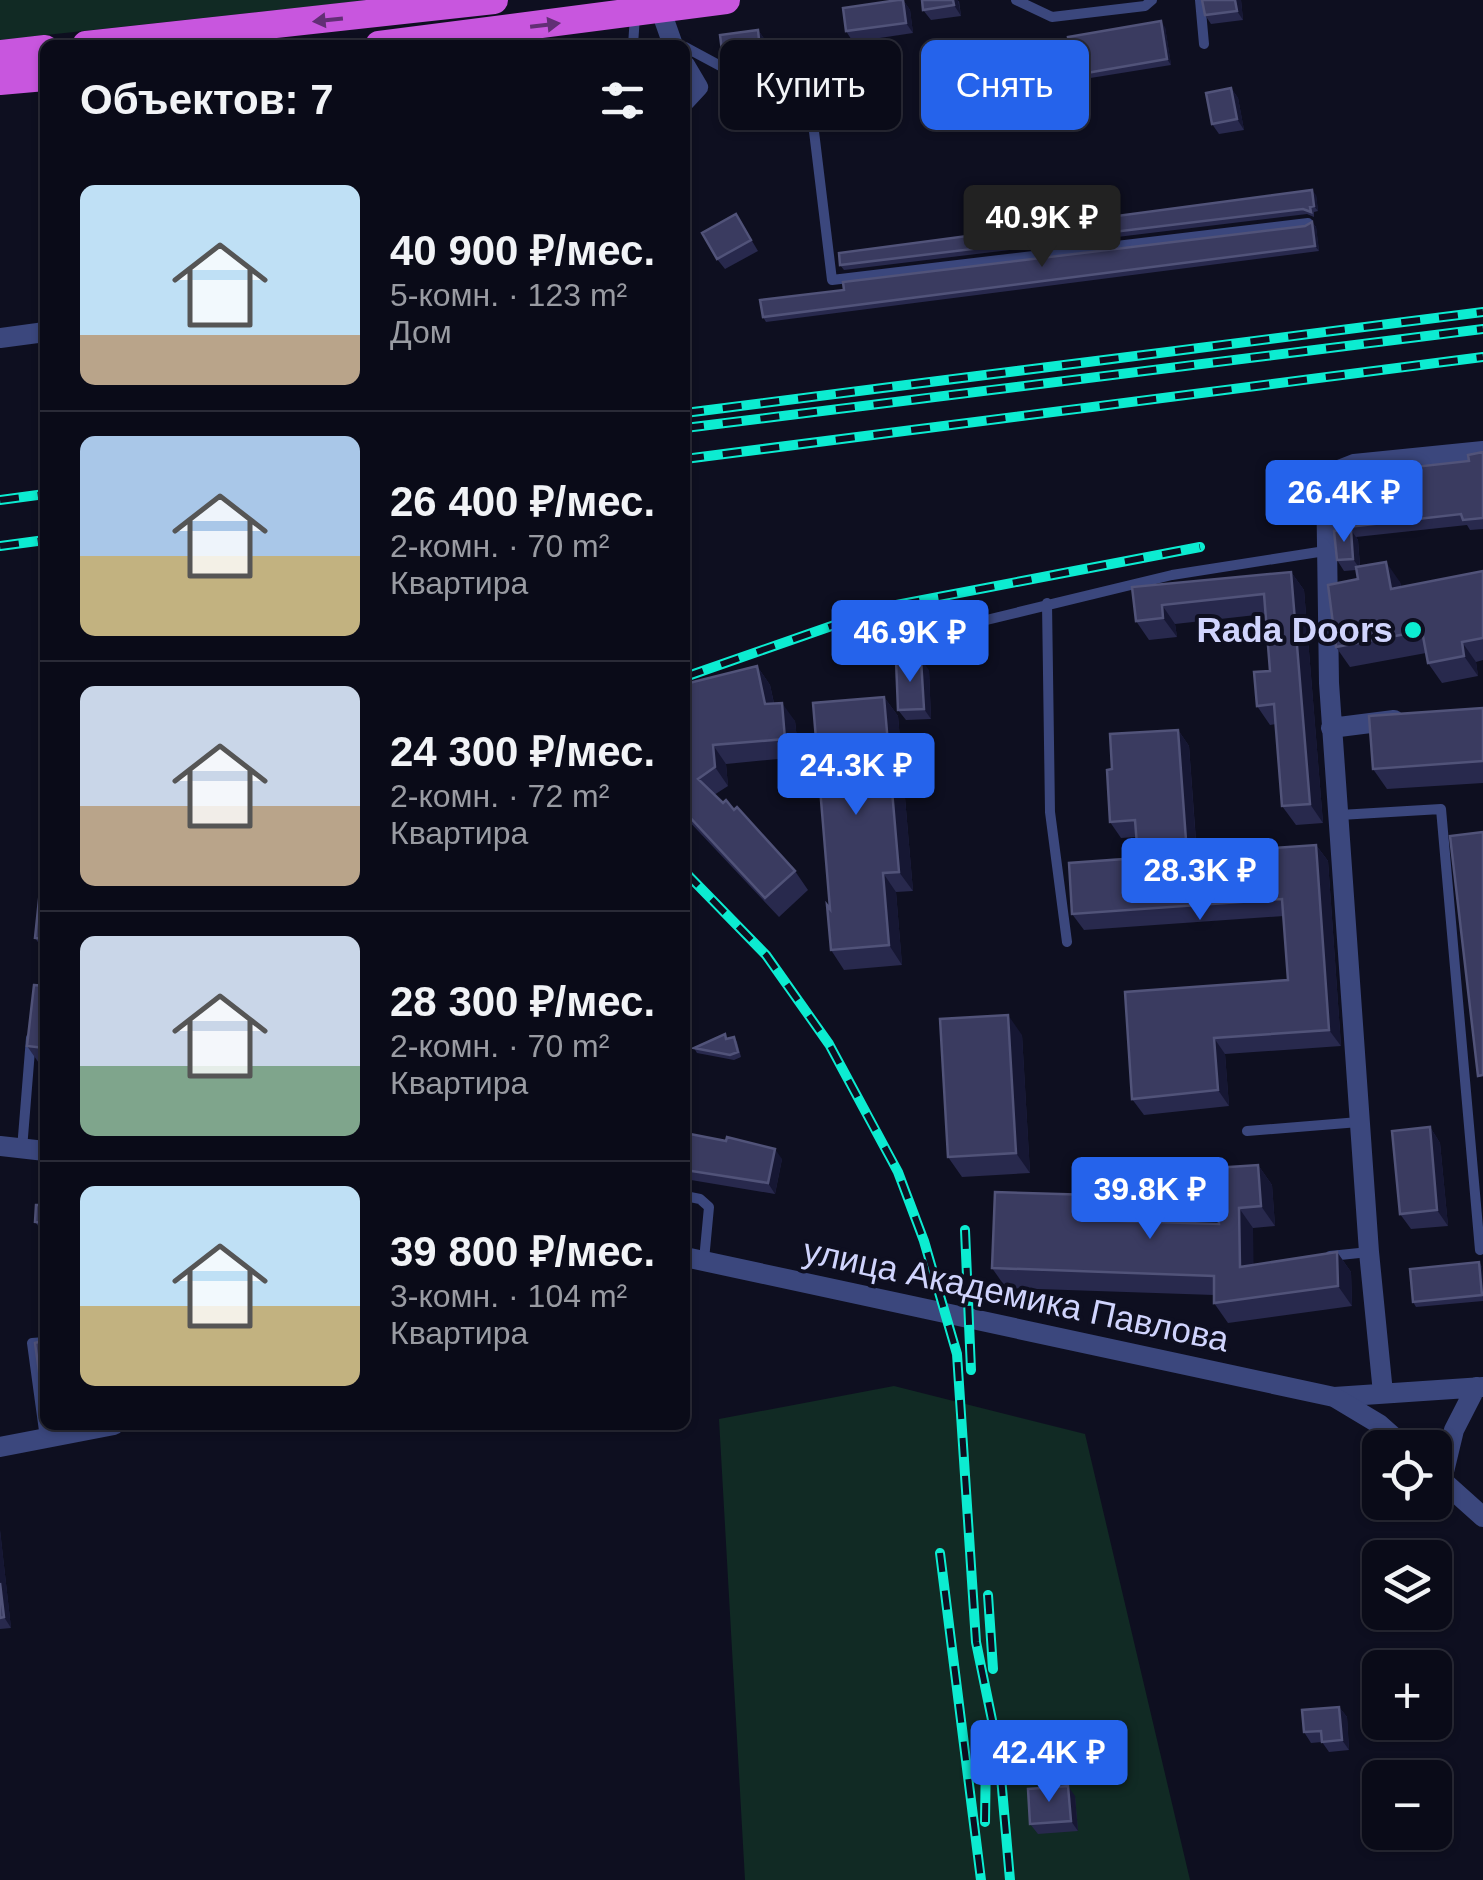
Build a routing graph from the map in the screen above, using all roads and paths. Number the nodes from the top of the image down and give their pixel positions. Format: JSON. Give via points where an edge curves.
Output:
{"nodes":[{"id":1,"x":494,"y":0,"type":"edge"},
{"id":2,"x":726,"y":0,"type":"edge"},
{"id":3,"x":1016,"y":0,"type":"edge"},
{"id":4,"x":1152,"y":0,"type":"edge"},
{"id":5,"x":1200,"y":0,"type":"edge"},
{"id":6,"x":648,"y":12,"type":"junction"},
{"id":7,"x":131,"y":40,"type":"edge"},
{"id":8,"x":420,"y":40,"type":"edge"},
{"id":9,"x":635,"y":40,"type":"edge"},
{"id":10,"x":673,"y":40,"type":"edge"},
{"id":11,"x":1204,"y":44,"type":"dead end"},
{"id":12,"x":40,"y":50,"type":"edge"},
{"id":13,"x":690,"y":51,"type":"edge"},
{"id":14,"x":0,"y":54,"type":"edge"},
{"id":15,"x":690,"y":73,"type":"edge"},
{"id":16,"x":40,"y":77,"type":"edge"},
{"id":17,"x":0,"y":81,"type":"edge"},
{"id":18,"x":690,"y":96,"type":"edge"},
{"id":19,"x":1308,"y":222,"type":"edge"},
{"id":20,"x":40,"y":333,"type":"edge"},
{"id":21,"x":0,"y":338,"type":"edge"},
{"id":22,"x":1483,"y":451,"type":"edge"},
{"id":23,"x":1325,"y":551,"type":"junction"},
{"id":24,"x":1047,"y":603,"type":"junction"},
{"id":25,"x":887,"y":644,"type":"dead end"},
{"id":26,"x":1408,"y":720,"type":"edge"},
{"id":27,"x":1332,"y":728,"type":"junction"},
{"id":28,"x":1340,"y":815,"type":"junction"},
{"id":29,"x":1067,"y":942,"type":"dead end"},
{"id":30,"x":32,"y":1026,"type":"edge"},
{"id":31,"x":1359,"y":1122,"type":"junction"},
{"id":32,"x":1247,"y":1131,"type":"dead end"},
{"id":33,"x":0,"y":1146,"type":"edge"},
{"id":34,"x":22,"y":1148,"type":"junction"},
{"id":35,"x":40,"y":1150,"type":"edge"},
{"id":36,"x":690,"y":1197,"type":"edge"},
{"id":37,"x":1480,"y":1250,"type":"dead end"},
{"id":38,"x":1369,"y":1252,"type":"junction"},
{"id":39,"x":1319,"y":1258,"type":"edge"},
{"id":40,"x":694,"y":1259,"type":"edge"},
{"id":41,"x":40,"y":1342,"type":"edge"},
{"id":42,"x":1480,"y":1387,"type":"edge"},
{"id":43,"x":1383,"y":1393,"type":"junction"},
{"id":44,"x":1334,"y":1397,"type":"junction"},
{"id":45,"x":40,"y":1401,"type":"edge"},
{"id":46,"x":44,"y":1430,"type":"edge"},
{"id":47,"x":87,"y":1430,"type":"edge"},
{"id":48,"x":1386,"y":1430,"type":"edge"},
{"id":49,"x":1452,"y":1436,"type":"edge"},
{"id":50,"x":45,"y":1438,"type":"junction"},
{"id":51,"x":0,"y":1446,"type":"edge"},
{"id":52,"x":1452,"y":1489,"type":"edge"},
{"id":53,"x":1483,"y":1516,"type":"edge"}],
"edges":[{"from":1,"to":7,"type":"highway","one_way":true},
{"from":2,"to":6,"type":"highway"},
{"from":3,"to":4,"type":"lane","via":[[1052,18]]},
{"from":5,"to":11,"type":"lane"},
{"from":8,"to":6,"type":"highway","one_way":true},
{"from":6,"to":9,"type":"lane"},
{"from":6,"to":10,"type":"street"},
{"from":12,"to":14,"type":"highway"},
{"from":13,"to":19,"type":"lane","via":[[812,115],[832,280]]},
{"from":15,"to":18,"type":"street","via":[[698,87]]},
{"from":16,"to":17,"type":"highway"},
{"from":20,"to":21,"type":"street"},
{"from":22,"to":23,"type":"street","via":[[1354,464],[1326,474]]},
{"from":23,"to":24,"type":"lane"},
{"from":23,"to":27,"type":"street"},
{"from":24,"to":25,"type":"lane"},
{"from":24,"to":29,"type":"lane","via":[[1050,812]]},
{"from":26,"to":27,"type":"street"},
{"from":27,"to":28,"type":"street"},
{"from":28,"to":31,"type":"street"},
{"from":28,"to":37,"type":"lane","via":[[1441,809]]},
{"from":30,"to":34,"type":"lane"},
{"from":31,"to":32,"type":"lane"},
{"from":31,"to":38,"type":"street"},
{"from":33,"to":34,"type":"street"},
{"from":34,"to":35,"type":"street"},
{"from":36,"to":40,"type":"lane","via":[[708,1207]]},
{"from":38,"to":39,"type":"lane"},
{"from":38,"to":43,"type":"street"},
{"from":40,"to":44,"type":"street","name":"улица Академика Павлова"},
{"from":41,"to":45,"type":"lane","via":[[32,1343]]},
{"from":42,"to":43,"type":"street"},
{"from":42,"to":49,"type":"street"},
{"from":43,"to":44,"type":"street"},
{"from":44,"to":48,"type":"street"},
{"from":46,"to":50,"type":"lane"},
{"from":47,"to":50,"type":"street"},
{"from":50,"to":51,"type":"street"},
{"from":52,"to":53,"type":"street"}]}
